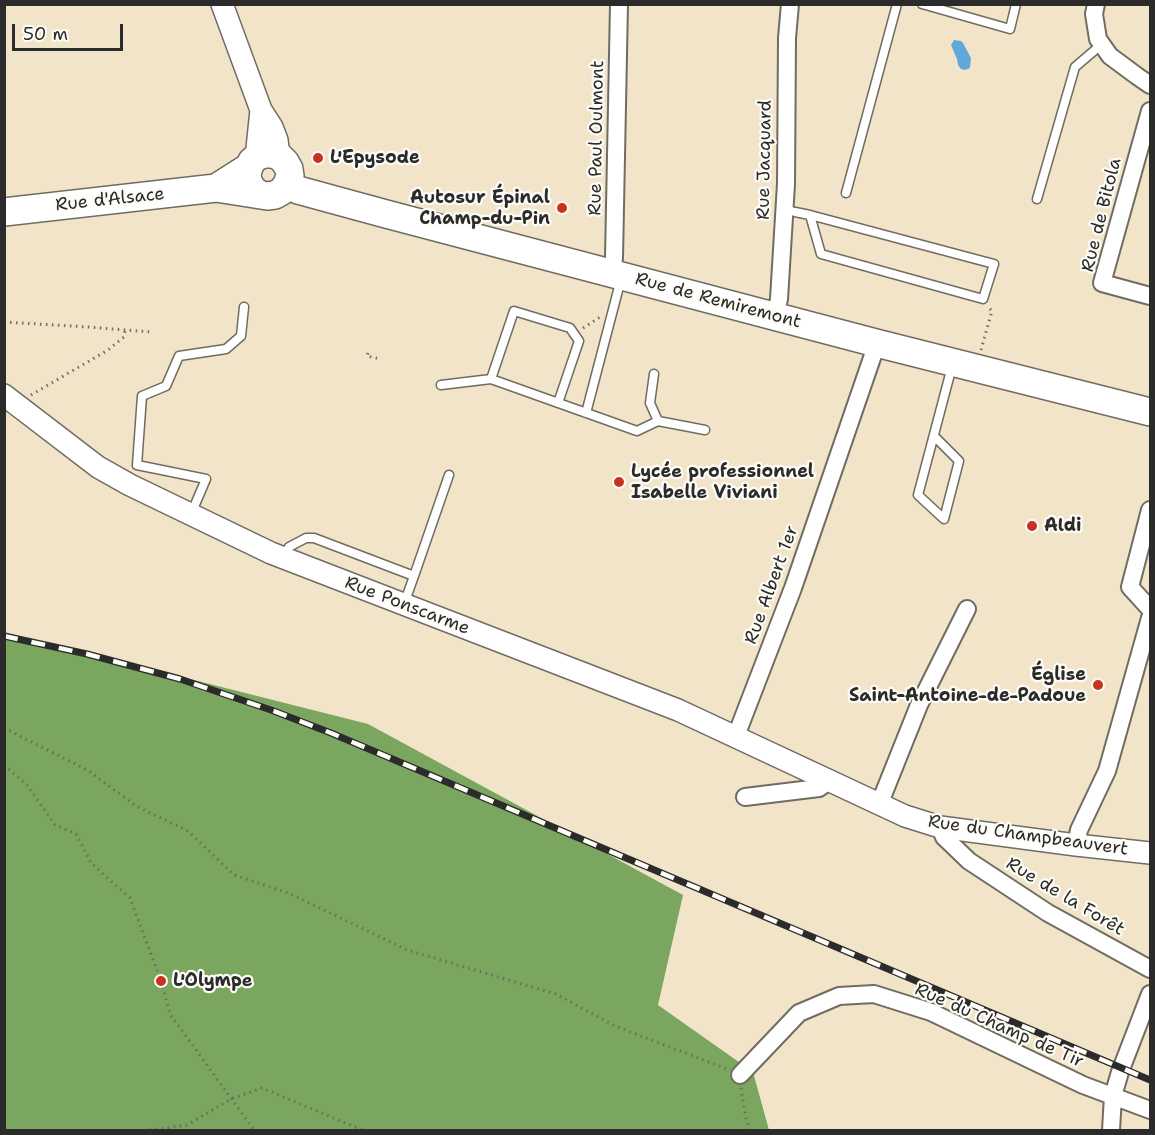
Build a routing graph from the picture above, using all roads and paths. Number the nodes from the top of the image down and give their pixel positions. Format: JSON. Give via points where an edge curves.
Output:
{"nodes":[{"id":1,"x":222,"y":4,"type":"edge"},
{"id":2,"x":619,"y":4,"type":"edge"},
{"id":3,"x":790,"y":4,"type":"edge"},
{"id":4,"x":897,"y":4,"type":"edge"},
{"id":5,"x":922,"y":4,"type":"edge"},
{"id":6,"x":1017,"y":4,"type":"edge"},
{"id":7,"x":1096,"y":4,"type":"edge"},
{"id":8,"x":946,"y":8,"type":"edge"},
{"id":9,"x":1102,"y":44,"type":"junction"},
{"id":10,"x":1150,"y":85,"type":"edge"},
{"id":11,"x":1150,"y":111,"type":"edge"},
{"id":12,"x":261,"y":161,"type":"junction"},
{"id":13,"x":287,"y":184,"type":"junction"},
{"id":14,"x":216,"y":188,"type":"junction"},
{"id":15,"x":846,"y":193,"type":"dead end"},
{"id":16,"x":259,"y":194,"type":"junction"},
{"id":17,"x":1037,"y":200,"type":"dead end"},
{"id":18,"x":784,"y":209,"type":"junction"},
{"id":19,"x":4,"y":212,"type":"edge"},
{"id":20,"x":810,"y":215,"type":"junction"},
{"id":21,"x":617,"y":274,"type":"junction"},
{"id":22,"x":1150,"y":296,"type":"edge"},
{"id":23,"x":983,"y":299,"type":"junction"},
{"id":24,"x":244,"y":307,"type":"dead end"},
{"id":25,"x":613,"y":311,"type":"junction"},
{"id":26,"x":775,"y":316,"type":"junction"},
{"id":27,"x":4,"y":322,"type":"edge"},
{"id":28,"x":125,"y":331,"type":"junction"},
{"id":29,"x":151,"y":332,"type":"dead end"},
{"id":30,"x":574,"y":334,"type":"junction"},
{"id":31,"x":876,"y":343,"type":"junction"},
{"id":32,"x":368,"y":353,"type":"dead end"},
{"id":33,"x":980,"y":355,"type":"dead end"},
{"id":34,"x":381,"y":359,"type":"dead end"},
{"id":35,"x":654,"y":374,"type":"dead end"},
{"id":36,"x":950,"y":375,"type":"dead end"},
{"id":37,"x":491,"y":379,"type":"junction"},
{"id":38,"x":441,"y":385,"type":"dead end"},
{"id":39,"x":10,"y":402,"type":"edge"},
{"id":40,"x":558,"y":403,"type":"junction"},
{"id":41,"x":1150,"y":412,"type":"edge"},
{"id":42,"x":586,"y":413,"type":"junction"},
{"id":43,"x":658,"y":422,"type":"junction"},
{"id":44,"x":705,"y":430,"type":"dead end"},
{"id":45,"x":934,"y":436,"type":"junction"},
{"id":46,"x":449,"y":475,"type":"dead end"},
{"id":47,"x":1150,"y":510,"type":"edge"},
{"id":48,"x":191,"y":515,"type":"junction"},
{"id":49,"x":284,"y":558,"type":"junction"},
{"id":50,"x":414,"y":576,"type":"junction"},
{"id":51,"x":404,"y":605,"type":"junction"},
{"id":52,"x":967,"y":609,"type":"dead end"},
{"id":53,"x":1150,"y":609,"type":"edge"},
{"id":54,"x":1150,"y":618,"type":"edge"},
{"id":55,"x":4,"y":728,"type":"edge"},
{"id":56,"x":736,"y":736,"type":"junction"},
{"id":57,"x":4,"y":765,"type":"edge"},
{"id":58,"x":829,"y":781,"type":"junction"},
{"id":59,"x":745,"y":797,"type":"dead end"},
{"id":60,"x":879,"y":805,"type":"junction"},
{"id":61,"x":905,"y":816,"type":"joint"},
{"id":62,"x":940,"y":827,"type":"junction"},
{"id":63,"x":1076,"y":845,"type":"junction"},
{"id":64,"x":1150,"y":853,"type":"edge"},
{"id":65,"x":1150,"y":969,"type":"edge"},
{"id":66,"x":1150,"y":994,"type":"edge"},
{"id":67,"x":740,"y":1075,"type":"junction"},
{"id":68,"x":1113,"y":1096,"type":"junction"},
{"id":69,"x":231,"y":1098,"type":"junction"},
{"id":70,"x":1150,"y":1110,"type":"edge"},
{"id":71,"x":150,"y":1131,"type":"edge"},
{"id":72,"x":254,"y":1131,"type":"edge"},
{"id":73,"x":362,"y":1131,"type":"edge"},
{"id":74,"x":750,"y":1131,"type":"edge"},
{"id":75,"x":1111,"y":1131,"type":"edge"}],
"edges":[{"from":1,"to":12,"type":"street","via":[[261,110],[277,140]]},
{"from":2,"to":21,"type":"street","name":"Rue Paul Oulmont","via":[[614,258]]},
{"from":3,"to":18,"type":"street","name":"Rue Jacquard"},
{"from":4,"to":15,"type":"lane"},
{"from":5,"to":8,"type":"lane"},
{"from":6,"to":8,"type":"lane","via":[[1010,29]]},
{"from":7,"to":9,"type":"street","via":[[1094,14]]},
{"from":9,"to":10,"type":"street","via":[[1110,56]]},
{"from":9,"to":17,"type":"lane","via":[[1075,68]]},
{"from":11,"to":22,"type":"street","name":"Rue de Bitola","via":[[1102,283]]},
{"from":12,"to":13,"type":"main road","via":[[285,162],[290,176]]},
{"from":12,"to":14,"type":"main road","name":"Rue d'Alsace"},
{"from":12,"to":16,"type":"main road","via":[[247,174],[252,189]]},
{"from":13,"to":16,"type":"main road","via":[[275,195]]},
{"from":13,"to":21,"type":"main road","name":"Rue de Remiremont"},
{"from":14,"to":16,"type":"main road","name":"Rue d'Alsace"},
{"from":14,"to":19,"type":"main road","name":"Rue d'Alsace"},
{"from":18,"to":20,"type":"lane"},
{"from":18,"to":26,"type":"street","name":"Rue Jacquard"},
{"from":20,"to":23,"type":"lane","via":[[821,254]]},
{"from":20,"to":23,"type":"lane","via":[[994,264]]},
{"from":21,"to":25,"type":"lane"},
{"from":21,"to":26,"type":"main road","name":"Rue de Remiremont"},
{"from":23,"to":33,"type":"path","via":[[992,311]]},
{"from":24,"to":48,"type":"lane","via":[[241,336],[226,349],[179,356],[166,386],[142,396],[137,465],[206,479]]},
{"from":25,"to":30,"type":"path"},
{"from":25,"to":42,"type":"lane"},
{"from":26,"to":31,"type":"main road","name":"Rue de Remiremont"},
{"from":27,"to":28,"type":"path"},
{"from":28,"to":29,"type":"path"},
{"from":28,"to":39,"type":"path","via":[[124,337],[108,350],[27,397]]},
{"from":30,"to":37,"type":"lane","via":[[570,328],[514,310]]},
{"from":30,"to":40,"type":"lane","via":[[579,341]]},
{"from":31,"to":41,"type":"main road","name":"Rue de Remiremont"},
{"from":31,"to":56,"type":"street","name":"Rue Albert 1er","via":[[793,588]]},
{"from":32,"to":34,"type":"path","via":[[367,356]]},
{"from":35,"to":43,"type":"lane","via":[[650,403]]},
{"from":36,"to":45,"type":"lane"},
{"from":37,"to":38,"type":"lane"},
{"from":37,"to":40,"type":"lane"},
{"from":39,"to":48,"type":"street","name":"Rue Ponscarme","via":[[98,467]]},
{"from":40,"to":42,"type":"lane"},
{"from":42,"to":43,"type":"lane","via":[[637,431]]},
{"from":43,"to":44,"type":"lane"},
{"from":45,"to":45,"type":"lane","via":[[918,495],[944,519],[959,461]]},
{"from":46,"to":50,"type":"lane"},
{"from":47,"to":53,"type":"street","via":[[1130,587]]},
{"from":48,"to":49,"type":"street","name":"Rue Ponscarme"},
{"from":49,"to":50,"type":"lane","via":[[289,547],[314,538]]},
{"from":49,"to":51,"type":"street","name":"Rue Ponscarme"},
{"from":50,"to":51,"type":"lane"},
{"from":51,"to":56,"type":"street","name":"Rue Ponscarme"},
{"from":52,"to":60,"type":"street","via":[[919,705]]},
{"from":54,"to":63,"type":"street","via":[[1107,771],[1079,830]]},
{"from":55,"to":67,"type":"path","via":[[89,771],[136,806],[188,831],[234,875],[291,894],[406,950],[556,994],[615,1026]]},
{"from":56,"to":58,"type":"street","name":"Rue Ponscarme"},
{"from":57,"to":69,"type":"path","via":[[27,785],[55,825],[76,834],[91,863],[130,898],[170,1014]]},
{"from":58,"to":59,"type":"street","via":[[819,788]]},
{"from":58,"to":60,"type":"street","name":"Rue Ponscarme"},
{"from":60,"to":61,"type":"street","name":"Rue Ponscarme"},
{"from":61,"to":62,"type":"street","name":"Rue du Champbeauvert"},
{"from":62,"to":63,"type":"street","name":"Rue du Champbeauvert"},
{"from":62,"to":65,"type":"street","name":"Rue de la Forêt","via":[[944,837],[969,861],[1048,913]]},
{"from":63,"to":64,"type":"street","name":"Rue du Champbeauvert"},
{"from":66,"to":68,"type":"street"},
{"from":67,"to":68,"type":"street","name":"Rue du Champ de Tir","via":[[800,1013],[839,996],[874,994],[931,1012]]},
{"from":67,"to":74,"type":"path"},
{"from":68,"to":70,"type":"street","name":"Rue du Champ de Tir"},
{"from":68,"to":75,"type":"street"},
{"from":69,"to":71,"type":"path","via":[[187,1125]]},
{"from":69,"to":72,"type":"path"},
{"from":69,"to":73,"type":"path","via":[[262,1088]]}]}
